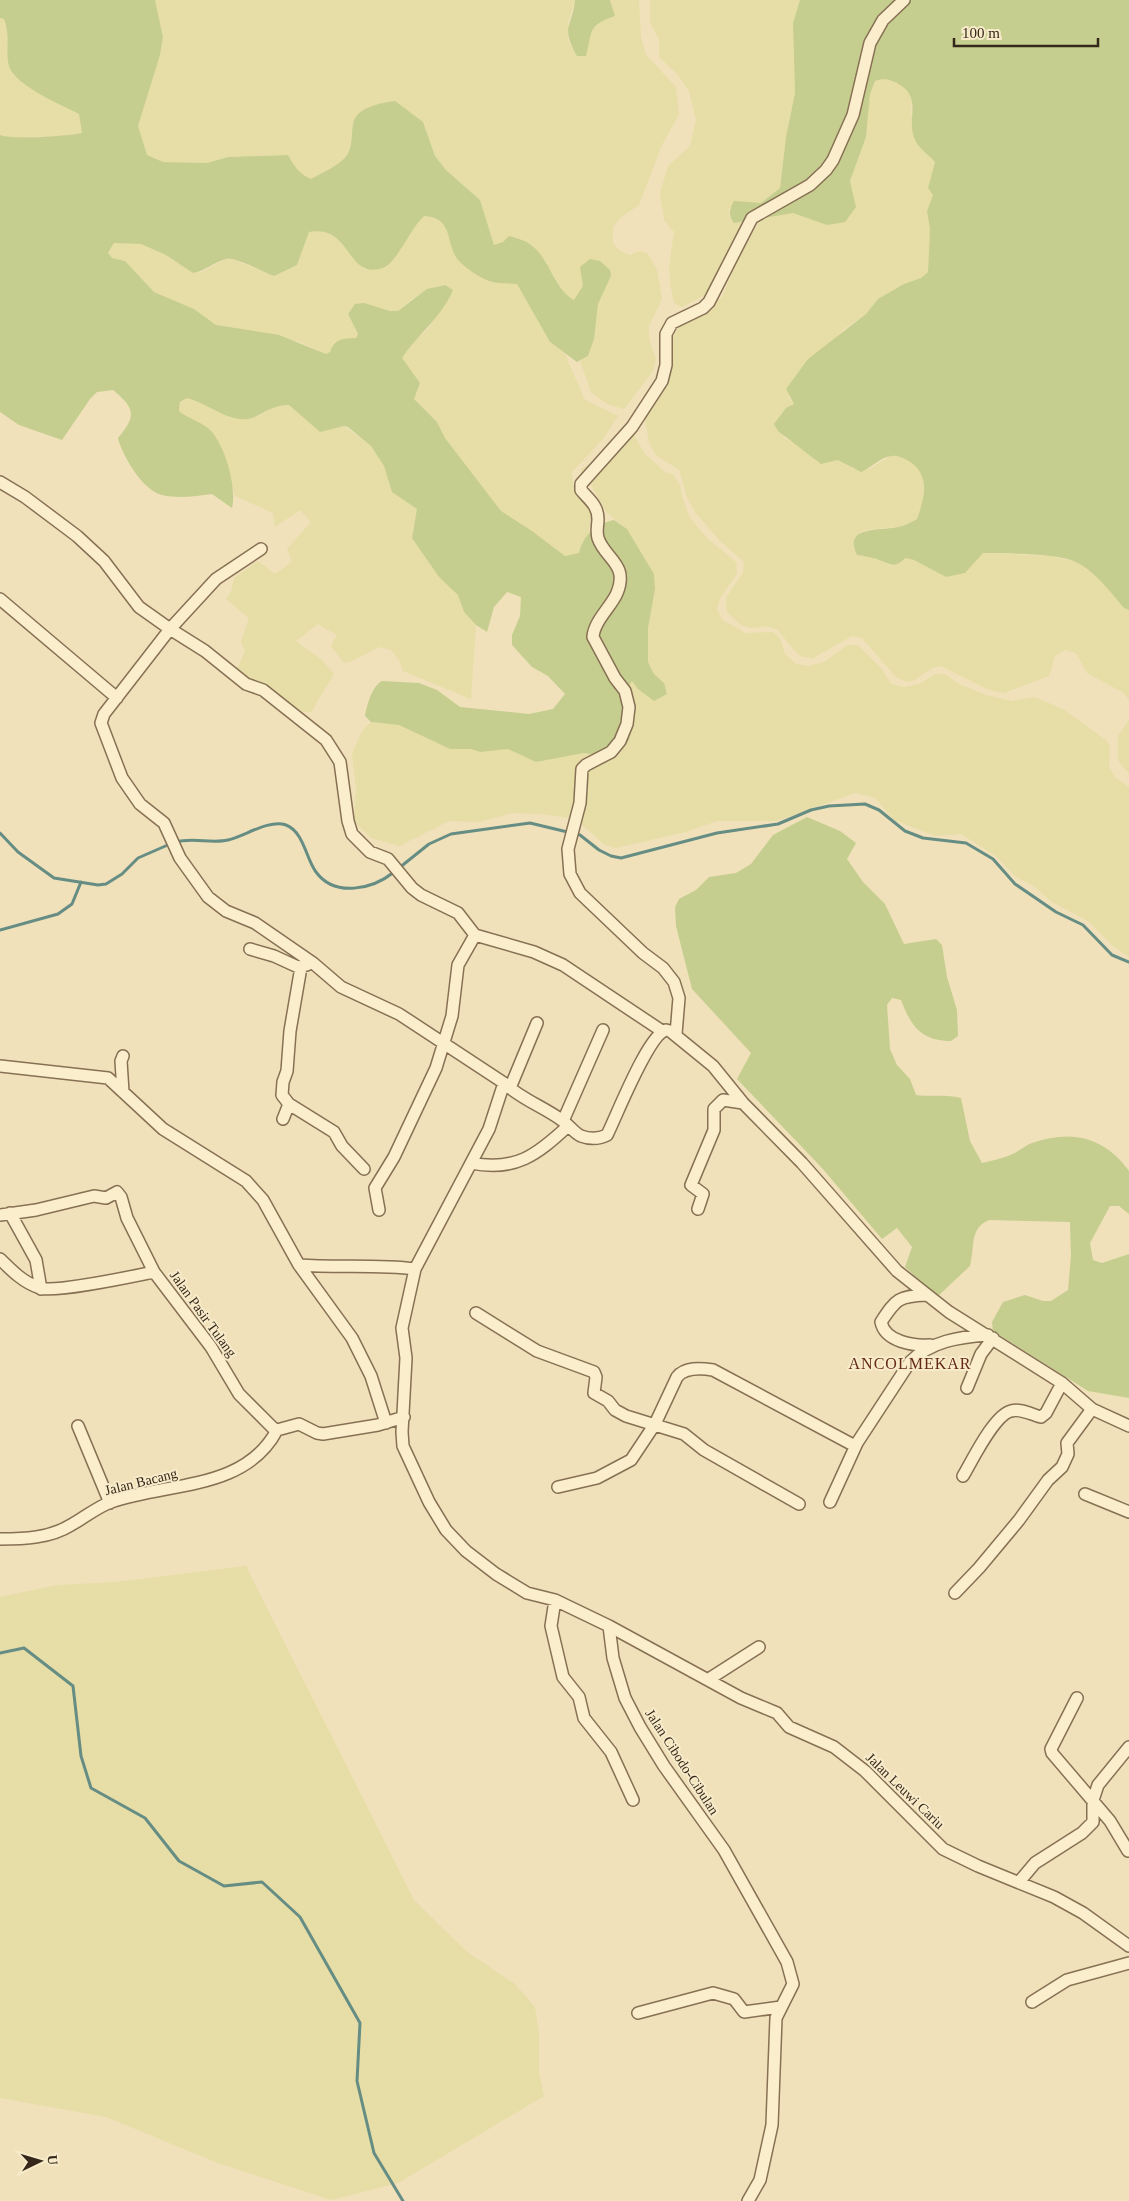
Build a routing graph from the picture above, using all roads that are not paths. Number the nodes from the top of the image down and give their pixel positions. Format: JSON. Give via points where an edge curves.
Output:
{"nodes":[{"id":1,"x":904,"y":0,"type":"edge"},
{"id":2,"x":0,"y":482,"type":"edge"},
{"id":3,"x":261,"y":549,"type":"dead end"},
{"id":4,"x":0,"y":598,"type":"edge"},
{"id":5,"x":170,"y":629,"type":"junction"},
{"id":6,"x":117,"y":698,"type":"junction"},
{"id":7,"x":475,"y":935,"type":"junction"},
{"id":8,"x":250,"y":950,"type":"dead end"},
{"id":9,"x":313,"y":963,"type":"junction"},
{"id":10,"x":301,"y":967,"type":"junction"},
{"id":11,"x":537,"y":1023,"type":"dead end"},
{"id":12,"x":603,"y":1030,"type":"dead end"},
{"id":13,"x":662,"y":1031,"type":"junction"},
{"id":14,"x":676,"y":1034,"type":"junction"},
{"id":15,"x":444,"y":1044,"type":"junction"},
{"id":16,"x":123,"y":1056,"type":"dead end"},
{"id":17,"x":0,"y":1066,"type":"edge"},
{"id":18,"x":507,"y":1086,"type":"junction"},
{"id":19,"x":123,"y":1092,"type":"junction"},
{"id":20,"x":743,"y":1103,"type":"junction"},
{"id":21,"x":289,"y":1104,"type":"junction"},
{"id":22,"x":282,"y":1119,"type":"dead end"},
{"id":23,"x":566,"y":1123,"type":"junction"},
{"id":24,"x":471,"y":1163,"type":"junction"},
{"id":25,"x":364,"y":1169,"type":"dead end"},
{"id":26,"x":698,"y":1208,"type":"dead end"},
{"id":27,"x":379,"y":1210,"type":"dead end"},
{"id":28,"x":5,"y":1214,"type":"edge"},
{"id":29,"x":0,"y":1259,"type":"edge"},
{"id":30,"x":299,"y":1265,"type":"junction"},
{"id":31,"x":415,"y":1269,"type":"junction"},
{"id":32,"x":154,"y":1272,"type":"junction"},
{"id":33,"x":41,"y":1288,"type":"junction"},
{"id":34,"x":926,"y":1295,"type":"junction"},
{"id":35,"x":476,"y":1313,"type":"dead end"},
{"id":36,"x":991,"y":1336,"type":"junction"},
{"id":37,"x":934,"y":1345,"type":"junction"},
{"id":38,"x":1062,"y":1383,"type":"junction"},
{"id":39,"x":967,"y":1388,"type":"dead end"},
{"id":40,"x":1092,"y":1409,"type":"junction"},
{"id":41,"x":404,"y":1417,"type":"junction"},
{"id":42,"x":386,"y":1423,"type":"junction"},
{"id":43,"x":655,"y":1424,"type":"junction"},
{"id":44,"x":78,"y":1426,"type":"dead end"},
{"id":45,"x":1129,"y":1426,"type":"edge"},
{"id":46,"x":277,"y":1430,"type":"junction"},
{"id":47,"x":855,"y":1446,"type":"junction"},
{"id":48,"x":963,"y":1476,"type":"dead end"},
{"id":49,"x":558,"y":1487,"type":"dead end"},
{"id":50,"x":1085,"y":1494,"type":"dead end"},
{"id":51,"x":830,"y":1502,"type":"dead end"},
{"id":52,"x":110,"y":1503,"type":"junction"},
{"id":53,"x":799,"y":1504,"type":"dead end"},
{"id":54,"x":1129,"y":1512,"type":"edge"},
{"id":55,"x":0,"y":1539,"type":"edge"},
{"id":56,"x":955,"y":1592,"type":"dead end"},
{"id":57,"x":555,"y":1600,"type":"junction"},
{"id":58,"x":609,"y":1626,"type":"junction"},
{"id":59,"x":759,"y":1647,"type":"dead end"},
{"id":60,"x":709,"y":1679,"type":"junction"},
{"id":61,"x":1077,"y":1698,"type":"dead end"},
{"id":62,"x":1129,"y":1747,"type":"edge"},
{"id":63,"x":634,"y":1800,"type":"dead end"},
{"id":64,"x":1093,"y":1800,"type":"junction"},
{"id":65,"x":1128,"y":1851,"type":"edge"},
{"id":66,"x":1019,"y":1882,"type":"junction"},
{"id":67,"x":1129,"y":1946,"type":"edge"},
{"id":68,"x":1129,"y":1963,"type":"edge"},
{"id":69,"x":1032,"y":2002,"type":"dead end"},
{"id":70,"x":781,"y":2006,"type":"junction"},
{"id":71,"x":638,"y":2013,"type":"dead end"},
{"id":72,"x":748,"y":2201,"type":"edge"}],
"edges":[{"from":1,"to":14,"type":"street","via":[[883,20],[870,43],[853,114],[833,160],[810,185],[752,218],[709,302],[675,321],[667,332],[664,376],[632,427],[581,487],[596,507],[599,541],[614,559],[620,573],[617,592],[593,637],[625,691],[629,707],[620,741],[611,752],[582,769],[580,803],[568,850],[570,874],[580,893],[663,968],[674,982],[679,998]]},
{"from":2,"to":5,"type":"street","via":[[76,536],[104,561],[139,607]]},
{"from":3,"to":5,"type":"street","via":[[216,579]]},
{"from":4,"to":6,"type":"street"},
{"from":5,"to":6,"type":"street"},
{"from":5,"to":7,"type":"street","via":[[205,651],[246,684],[263,690],[326,740],[340,762],[348,821],[360,845],[388,859],[421,895],[458,913]]},
{"from":6,"to":9,"type":"street","via":[[101,723],[116,765],[132,794],[164,823],[174,848],[208,897],[226,911],[255,923]]},
{"from":7,"to":13,"type":"street","via":[[534,952],[563,965]]},
{"from":7,"to":15,"type":"street","via":[[458,965],[452,1016]]},
{"from":8,"to":10,"type":"street"},
{"from":9,"to":10,"type":"street"},
{"from":9,"to":15,"type":"street","via":[[342,987],[399,1014]]},
{"from":10,"to":21,"type":"street","via":[[283,1082],[282,1094]]},
{"from":11,"to":18,"type":"street"},
{"from":12,"to":23,"type":"street"},
{"from":13,"to":14,"type":"street"},
{"from":13,"to":23,"type":"street","via":[[639,1065],[607,1134],[590,1138],[578,1134]]},
{"from":14,"to":20,"type":"street","via":[[713,1066]]},
{"from":15,"to":18,"type":"street"},
{"from":15,"to":27,"type":"street","via":[[412,1121],[375,1188]]},
{"from":16,"to":19,"type":"street"},
{"from":17,"to":19,"type":"street","via":[[102,1076]]},
{"from":18,"to":23,"type":"street"},
{"from":18,"to":24,"type":"street"},
{"from":19,"to":30,"type":"street","via":[[162,1129],[228,1168],[255,1190]]},
{"from":20,"to":26,"type":"street","via":[[723,1100],[714,1109],[714,1130],[691,1185],[703,1194]]},
{"from":20,"to":34,"type":"street","via":[[802,1163],[897,1271]]},
{"from":21,"to":22,"type":"street"},
{"from":21,"to":25,"type":"street","via":[[334,1132],[342,1146]]},
{"from":23,"to":24,"type":"street","via":[[537,1151],[514,1164],[493,1167]]},
{"from":24,"to":31,"type":"street"},
{"from":28,"to":32,"type":"street","name":"Jalan Pasir Tulang","via":[[94,1196],[106,1198],[116,1192]]},
{"from":28,"to":33,"type":"street","via":[[36,1260]]},
{"from":29,"to":33,"type":"street","via":[[15,1274]]},
{"from":30,"to":31,"type":"street"},
{"from":30,"to":42,"type":"street","via":[[357,1346],[371,1376]]},
{"from":31,"to":41,"type":"street","via":[[402,1328],[406,1358]]},
{"from":32,"to":33,"type":"street"},
{"from":32,"to":46,"type":"street","name":"Jalan Pasir Tulang","via":[[211,1347],[239,1394]]},
{"from":34,"to":36,"type":"street"},
{"from":34,"to":37,"type":"street","via":[[897,1299],[882,1325],[889,1334],[903,1342]]},
{"from":35,"to":43,"type":"street","via":[[537,1350],[594,1372],[596,1395],[626,1416]]},
{"from":36,"to":37,"type":"street","via":[[969,1336]]},
{"from":36,"to":38,"type":"street"},
{"from":36,"to":39,"type":"street"},
{"from":37,"to":47,"type":"street","via":[[910,1362]]},
{"from":38,"to":40,"type":"street"},
{"from":38,"to":48,"type":"street","via":[[1041,1417],[1020,1410],[1005,1414],[979,1447]]},
{"from":40,"to":45,"type":"street"},
{"from":40,"to":56,"type":"street","via":[[1067,1443],[1068,1454],[1062,1467],[1048,1480],[984,1562]]},
{"from":41,"to":42,"type":"street"},
{"from":41,"to":57,"type":"street","via":[[403,1446],[446,1530],[466,1551],[496,1574],[528,1593]]},
{"from":42,"to":46,"type":"street","via":[[323,1434],[299,1424]]},
{"from":43,"to":47,"type":"street","via":[[682,1371],[704,1369],[729,1378]]},
{"from":43,"to":49,"type":"street","via":[[631,1460],[597,1478]]},
{"from":43,"to":53,"type":"street","via":[[684,1434],[704,1450]]},
{"from":44,"to":52,"type":"street"},
{"from":46,"to":52,"type":"street","name":"Jalan Bacang","via":[[259,1455],[227,1474]]},
{"from":47,"to":51,"type":"street"},
{"from":50,"to":54,"type":"street"},
{"from":52,"to":55,"type":"street","name":"Jalan Bacang","via":[[66,1528],[37,1537]]},
{"from":57,"to":58,"type":"street"},
{"from":57,"to":63,"type":"street","via":[[551,1626],[563,1677],[579,1697],[584,1718],[611,1752]]},
{"from":58,"to":60,"type":"street","name":"Jalan Leuwi Cariu"},
{"from":58,"to":70,"type":"street","name":"Jalan Cibodo-Cibulan","via":[[616,1673],[624,1698],[640,1727],[724,1850],[787,1962],[793,1984]]},
{"from":59,"to":60,"type":"street"},
{"from":60,"to":66,"type":"street","name":"Jalan Leuwi Cariu","via":[[777,1713],[789,1727],[819,1739],[847,1757],[943,1849]]},
{"from":61,"to":64,"type":"street","via":[[1051,1751]]},
{"from":62,"to":64,"type":"street","via":[[1098,1785]]},
{"from":64,"to":65,"type":"street"},
{"from":64,"to":66,"type":"street","via":[[1093,1822],[1082,1833],[1034,1864]]},
{"from":66,"to":67,"type":"street","name":"Jalan Leuwi Cariu","via":[[1083,1913]]},
{"from":68,"to":69,"type":"street","via":[[1067,1980]]},
{"from":70,"to":71,"type":"street","via":[[744,2012],[734,1999],[714,1993]]},
{"from":70,"to":72,"type":"street","name":"Jalan Cibodo-Cibulan","via":[[776,2018],[772,2125],[760,2180]]}]}
